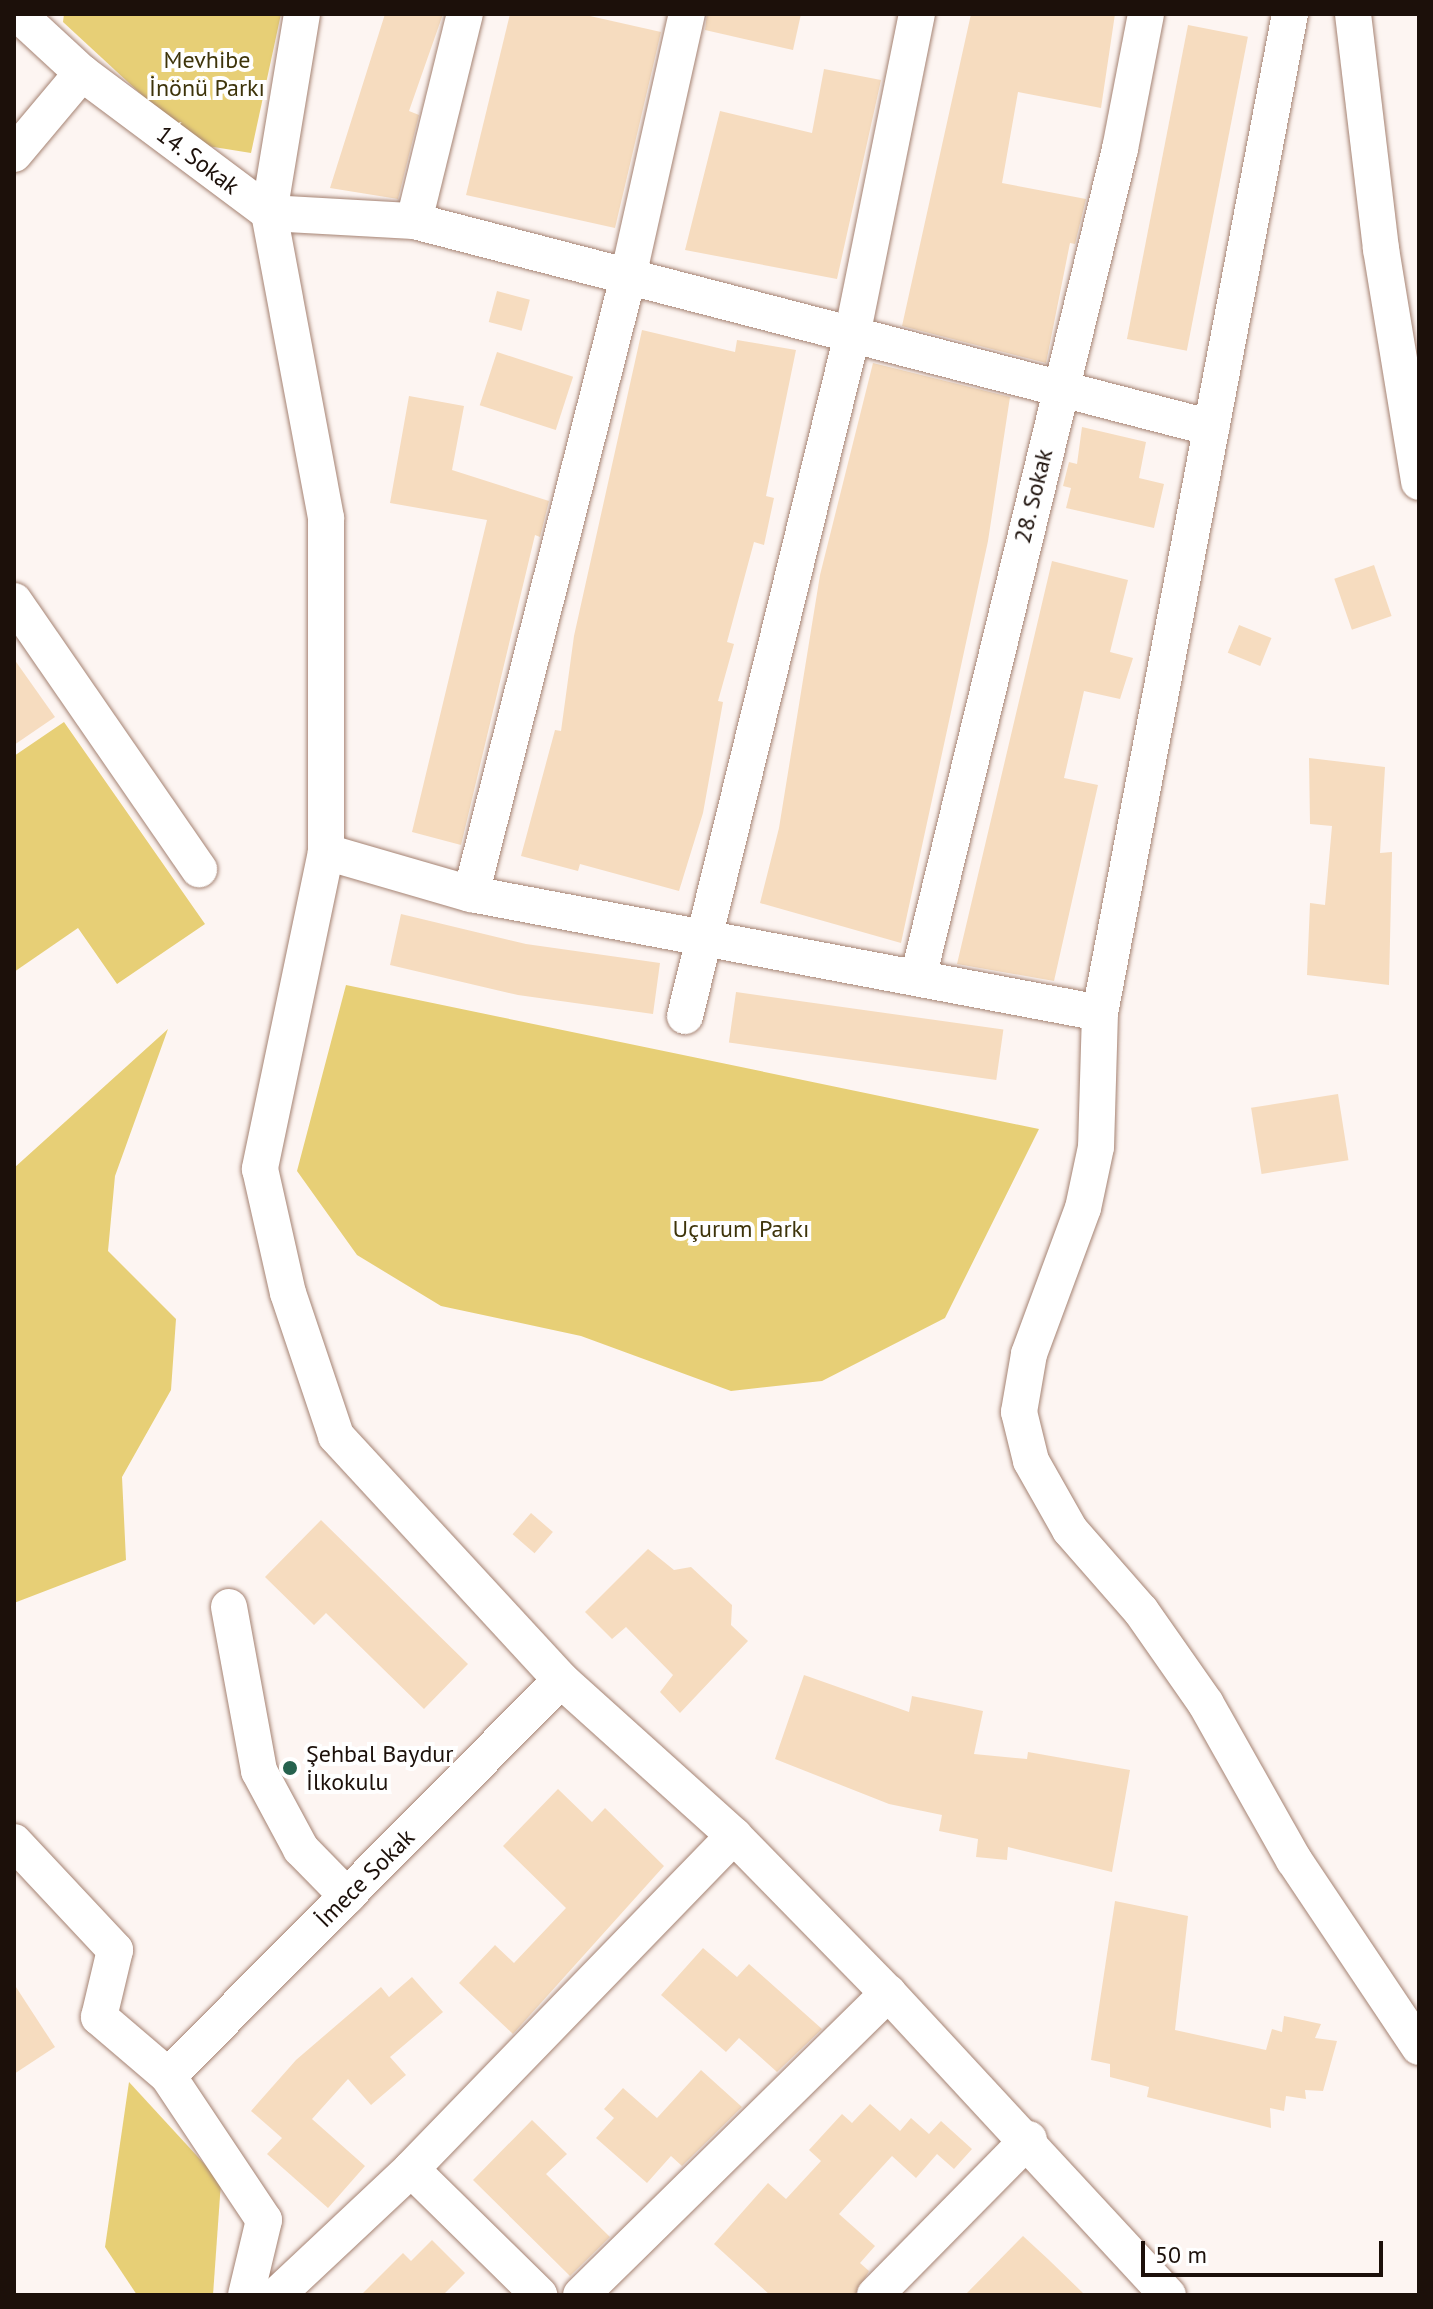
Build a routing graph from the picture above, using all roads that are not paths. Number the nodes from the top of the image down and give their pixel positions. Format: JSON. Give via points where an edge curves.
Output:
{"nodes":[{"id":1,"x":302,"y":14,"type":"edge"},
{"id":2,"x":465,"y":14,"type":"edge"},
{"id":3,"x":687,"y":14,"type":"edge"},
{"id":4,"x":917,"y":14,"type":"edge"},
{"id":5,"x":1146,"y":14,"type":"edge"},
{"id":6,"x":1290,"y":14,"type":"edge"},
{"id":7,"x":1353,"y":14,"type":"edge"},
{"id":8,"x":32,"y":21,"type":"edge"},
{"id":9,"x":82,"y":73,"type":"junction"},
{"id":10,"x":14,"y":154,"type":"edge"},
{"id":11,"x":269,"y":213,"type":"junction"},
{"id":12,"x":414,"y":221,"type":"junction"},
{"id":13,"x":628,"y":277,"type":"junction"},
{"id":14,"x":853,"y":331,"type":"junction"},
{"id":15,"x":1059,"y":391,"type":"junction"},
{"id":16,"x":1212,"y":428,"type":"junction"},
{"id":17,"x":1419,"y":482,"type":"edge"},
{"id":18,"x":14,"y":601,"type":"edge"},
{"id":19,"x":326,"y":852,"type":"junction"},
{"id":20,"x":199,"y":869,"type":"dead end"},
{"id":21,"x":471,"y":894,"type":"junction"},
{"id":22,"x":706,"y":937,"type":"junction"},
{"id":23,"x":918,"y":978,"type":"junction"},
{"id":24,"x":1100,"y":1013,"type":"junction"},
{"id":25,"x":685,"y":1016,"type":"dead end"},
{"id":26,"x":229,"y":1607,"type":"dead end"},
{"id":27,"x":561,"y":1680,"type":"junction"},
{"id":28,"x":734,"y":1836,"type":"junction"},
{"id":29,"x":14,"y":1842,"type":"edge"},
{"id":30,"x":347,"y":1896,"type":"junction"},
{"id":31,"x":888,"y":1993,"type":"junction"},
{"id":32,"x":1419,"y":2047,"type":"edge"},
{"id":33,"x":168,"y":2076,"type":"junction"},
{"id":34,"x":1029,"y":2139,"type":"junction"},
{"id":35,"x":411,"y":2169,"type":"junction"},
{"id":36,"x":246,"y":2295,"type":"edge"},
{"id":37,"x":277,"y":2295,"type":"edge"},
{"id":38,"x":539,"y":2295,"type":"edge"},
{"id":39,"x":581,"y":2295,"type":"edge"},
{"id":40,"x":875,"y":2295,"type":"edge"},
{"id":41,"x":1168,"y":2295,"type":"edge"}],
"edges":[{"from":1,"to":11,"type":"street"},
{"from":2,"to":12,"type":"street"},
{"from":3,"to":13,"type":"street"},
{"from":4,"to":14,"type":"street"},
{"from":5,"to":15,"type":"street","name":"28. Sokak"},
{"from":6,"to":16,"type":"street"},
{"from":7,"to":17,"type":"street","via":[[1381,249]]},
{"from":8,"to":9,"type":"street","name":"14. Sokak"},
{"from":9,"to":10,"type":"street"},
{"from":9,"to":11,"type":"street","name":"14. Sokak"},
{"from":11,"to":12,"type":"street"},
{"from":11,"to":19,"type":"street","via":[[326,518]]},
{"from":12,"to":13,"type":"street"},
{"from":13,"to":14,"type":"street"},
{"from":13,"to":21,"type":"street"},
{"from":14,"to":15,"type":"street"},
{"from":14,"to":22,"type":"street"},
{"from":15,"to":16,"type":"street"},
{"from":15,"to":23,"type":"street","name":"28. Sokak"},
{"from":16,"to":24,"type":"street"},
{"from":18,"to":20,"type":"street"},
{"from":19,"to":21,"type":"street"},
{"from":19,"to":27,"type":"street","via":[[260,1169],[288,1293],[336,1436]]},
{"from":21,"to":22,"type":"street"},
{"from":22,"to":23,"type":"street"},
{"from":22,"to":25,"type":"street"},
{"from":23,"to":24,"type":"street"},
{"from":24,"to":32,"type":"street","via":[[1096,1147],[1083,1208],[1029,1354],[1019,1412],[1031,1461],[1070,1530],[1141,1611],[1206,1704],[1294,1860]]},
{"from":26,"to":30,"type":"street","via":[[259,1771],[301,1849]]},
{"from":27,"to":28,"type":"street"},
{"from":27,"to":30,"type":"street","name":"İmece Sokak"},
{"from":28,"to":31,"type":"street"},
{"from":28,"to":35,"type":"street"},
{"from":29,"to":33,"type":"street","via":[[115,1950],[99,2017]]},
{"from":30,"to":33,"type":"street","name":"İmece Sokak"},
{"from":31,"to":34,"type":"street"},
{"from":31,"to":39,"type":"street"},
{"from":33,"to":36,"type":"street","via":[[264,2220]]},
{"from":34,"to":40,"type":"street"},
{"from":34,"to":41,"type":"street"},
{"from":35,"to":37,"type":"street"},
{"from":35,"to":38,"type":"street"}]}
